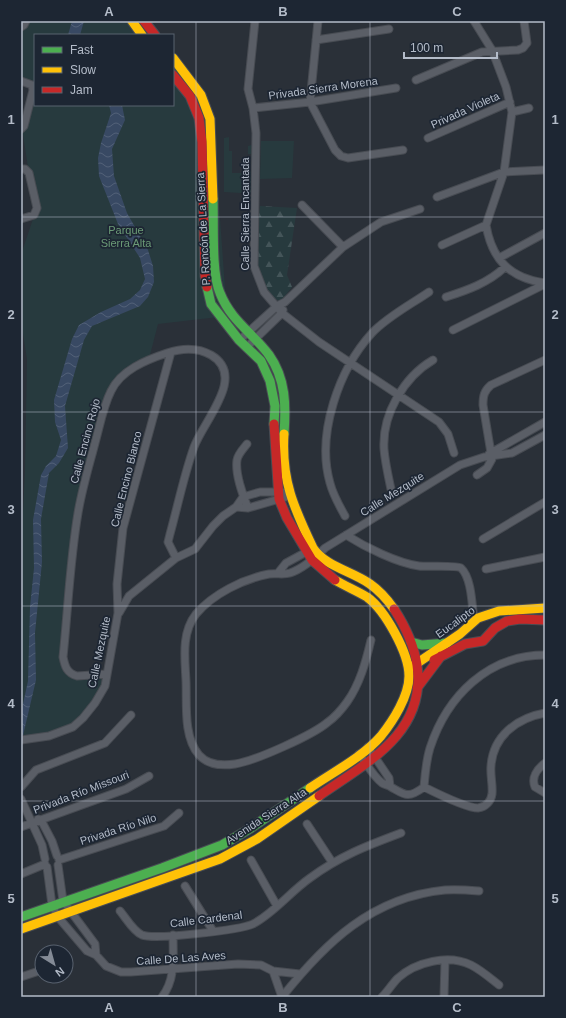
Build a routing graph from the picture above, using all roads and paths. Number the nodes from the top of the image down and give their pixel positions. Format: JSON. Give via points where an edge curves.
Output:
{"nodes":[{"id":1,"x":26,"y":21,"type":"edge"},
{"id":2,"x":132,"y":21,"type":"edge"},
{"id":3,"x":144,"y":21,"type":"edge"},
{"id":4,"x":255,"y":21,"type":"edge"},
{"id":5,"x":318,"y":21,"type":"edge"},
{"id":6,"x":474,"y":21,"type":"edge"},
{"id":7,"x":524,"y":21,"type":"edge"},
{"id":8,"x":21,"y":27,"type":"edge"},
{"id":9,"x":389,"y":29,"type":"dead end"},
{"id":10,"x":141,"y":34,"type":"edge"},
{"id":11,"x":154,"y":34,"type":"edge"},
{"id":12,"x":316,"y":40,"type":"junction"},
{"id":13,"x":492,"y":50,"type":"junction"},
{"id":14,"x":175,"y":64,"type":"edge"},
{"id":15,"x":174,"y":75,"type":"edge"},
{"id":16,"x":416,"y":80,"type":"dead end"},
{"id":17,"x":23,"y":81,"type":"edge"},
{"id":18,"x":396,"y":88,"type":"dead end"},
{"id":19,"x":310,"y":102,"type":"junction"},
{"id":20,"x":510,"y":102,"type":"junction"},
{"id":21,"x":253,"y":108,"type":"junction"},
{"id":22,"x":528,"y":108,"type":"dead end"},
{"id":23,"x":512,"y":112,"type":"junction"},
{"id":24,"x":23,"y":128,"type":"edge"},
{"id":25,"x":428,"y":138,"type":"dead end"},
{"id":26,"x":403,"y":150,"type":"dead end"},
{"id":27,"x":21,"y":168,"type":"edge"},
{"id":28,"x":544,"y":170,"type":"edge"},
{"id":29,"x":504,"y":172,"type":"junction"},
{"id":30,"x":437,"y":197,"type":"dead end"},
{"id":31,"x":302,"y":205,"type":"dead end"},
{"id":32,"x":420,"y":209,"type":"dead end"},
{"id":33,"x":23,"y":218,"type":"edge"},
{"id":34,"x":486,"y":225,"type":"junction"},
{"id":35,"x":545,"y":233,"type":"edge"},
{"id":36,"x":442,"y":245,"type":"dead end"},
{"id":37,"x":343,"y":247,"type":"junction"},
{"id":38,"x":498,"y":258,"type":"junction"},
{"id":39,"x":505,"y":267,"type":"junction"},
{"id":40,"x":545,"y":284,"type":"edge"},
{"id":41,"x":429,"y":292,"type":"dead end"},
{"id":42,"x":446,"y":297,"type":"dead end"},
{"id":43,"x":286,"y":302,"type":"junction"},
{"id":44,"x":277,"y":306,"type":"junction"},
{"id":45,"x":282,"y":313,"type":"junction"},
{"id":46,"x":454,"y":330,"type":"dead end"},
{"id":47,"x":247,"y":333,"type":"junction"},
{"id":48,"x":239,"y":340,"type":"junction"},
{"id":49,"x":255,"y":340,"type":"junction"},
{"id":50,"x":247,"y":347,"type":"junction"},
{"id":51,"x":171,"y":352,"type":"junction"},
{"id":52,"x":433,"y":360,"type":"dead end"},
{"id":53,"x":545,"y":360,"type":"edge"},
{"id":54,"x":350,"y":364,"type":"junction"},
{"id":55,"x":398,"y":394,"type":"junction"},
{"id":56,"x":545,"y":422,"type":"edge"},
{"id":57,"x":545,"y":436,"type":"edge"},
{"id":58,"x":247,"y":444,"type":"dead end"},
{"id":59,"x":454,"y":454,"type":"dead end"},
{"id":60,"x":492,"y":454,"type":"junction"},
{"id":61,"x":477,"y":475,"type":"dead end"},
{"id":62,"x":391,"y":489,"type":"dead end"},
{"id":63,"x":289,"y":493,"type":"junction"},
{"id":64,"x":243,"y":496,"type":"junction"},
{"id":65,"x":278,"y":496,"type":"junction"},
{"id":66,"x":545,"y":502,"type":"edge"},
{"id":67,"x":236,"y":507,"type":"junction"},
{"id":68,"x":248,"y":508,"type":"junction"},
{"id":69,"x":345,"y":516,"type":"dead end"},
{"id":70,"x":346,"y":535,"type":"junction"},
{"id":71,"x":483,"y":540,"type":"dead end"},
{"id":72,"x":315,"y":553,"type":"junction"},
{"id":73,"x":545,"y":557,"type":"edge"},
{"id":74,"x":176,"y":558,"type":"junction"},
{"id":75,"x":486,"y":569,"type":"dead end"},
{"id":76,"x":117,"y":584,"type":"junction"},
{"id":77,"x":129,"y":596,"type":"junction"},
{"id":78,"x":545,"y":608,"type":"edge"},
{"id":79,"x":118,"y":613,"type":"junction"},
{"id":80,"x":489,"y":614,"type":"junction"},
{"id":81,"x":545,"y":620,"type":"edge"},
{"id":82,"x":474,"y":621,"type":"junction"},
{"id":83,"x":495,"y":628,"type":"junction"},
{"id":84,"x":460,"y":634,"type":"junction"},
{"id":85,"x":371,"y":640,"type":"dead end"},
{"id":86,"x":411,"y":642,"type":"junction"},
{"id":87,"x":449,"y":642,"type":"junction"},
{"id":88,"x":465,"y":644,"type":"junction"},
{"id":89,"x":442,"y":655,"type":"junction"},
{"id":90,"x":545,"y":655,"type":"edge"},
{"id":91,"x":413,"y":670,"type":"junction"},
{"id":92,"x":107,"y":674,"type":"junction"},
{"id":93,"x":417,"y":688,"type":"junction"},
{"id":94,"x":545,"y":713,"type":"edge"},
{"id":95,"x":131,"y":715,"type":"dead end"},
{"id":96,"x":21,"y":740,"type":"edge"},
{"id":97,"x":368,"y":747,"type":"junction"},
{"id":98,"x":359,"y":754,"type":"junction"},
{"id":99,"x":375,"y":756,"type":"junction"},
{"id":100,"x":366,"y":763,"type":"junction"},
{"id":101,"x":545,"y":763,"type":"edge"},
{"id":102,"x":149,"y":776,"type":"dead end"},
{"id":103,"x":390,"y":786,"type":"junction"},
{"id":104,"x":21,"y":787,"type":"edge"},
{"id":105,"x":424,"y":787,"type":"junction"},
{"id":106,"x":545,"y":792,"type":"edge"},
{"id":107,"x":21,"y":799,"type":"edge"},
{"id":108,"x":179,"y":813,"type":"dead end"},
{"id":109,"x":29,"y":814,"type":"junction"},
{"id":110,"x":40,"y":820,"type":"junction"},
{"id":111,"x":31,"y":824,"type":"junction"},
{"id":112,"x":307,"y":824,"type":"dead end"},
{"id":113,"x":21,"y":827,"type":"edge"},
{"id":114,"x":401,"y":832,"type":"dead end"},
{"id":115,"x":222,"y":845,"type":"junction"},
{"id":116,"x":227,"y":855,"type":"junction"},
{"id":117,"x":58,"y":860,"type":"junction"},
{"id":118,"x":251,"y":860,"type":"dead end"},
{"id":119,"x":332,"y":862,"type":"junction"},
{"id":120,"x":46,"y":863,"type":"junction"},
{"id":121,"x":21,"y":874,"type":"edge"},
{"id":122,"x":185,"y":886,"type":"dead end"},
{"id":123,"x":479,"y":891,"type":"dead end"},
{"id":124,"x":63,"y":901,"type":"junction"},
{"id":125,"x":52,"y":905,"type":"junction"},
{"id":126,"x":277,"y":906,"type":"junction"},
{"id":127,"x":120,"y":911,"type":"dead end"},
{"id":128,"x":70,"y":912,"type":"junction"},
{"id":129,"x":21,"y":917,"type":"edge"},
{"id":130,"x":58,"y":917,"type":"junction"},
{"id":131,"x":21,"y":929,"type":"edge"},
{"id":132,"x":213,"y":932,"type":"junction"},
{"id":133,"x":86,"y":933,"type":"junction"},
{"id":134,"x":173,"y":935,"type":"junction"},
{"id":135,"x":78,"y":939,"type":"junction"},
{"id":136,"x":96,"y":956,"type":"junction"},
{"id":137,"x":445,"y":961,"type":"junction"},
{"id":138,"x":173,"y":970,"type":"junction"},
{"id":139,"x":273,"y":971,"type":"junction"},
{"id":140,"x":34,"y":973,"type":"edge"},
{"id":141,"x":300,"y":974,"type":"junction"},
{"id":142,"x":21,"y":977,"type":"edge"},
{"id":143,"x":499,"y":985,"type":"dead end"},
{"id":144,"x":444,"y":996,"type":"dead end"},
{"id":145,"x":162,"y":997,"type":"edge"},
{"id":146,"x":282,"y":997,"type":"edge"},
{"id":147,"x":382,"y":997,"type":"edge"}],
"edges":[{"from":1,"to":8,"type":"street"},
{"from":2,"to":10,"type":"street"},
{"from":3,"to":11,"type":"street"},
{"from":4,"to":21,"type":"street","name":"Calle Sierra Encantada","via":[[248,89]]},
{"from":5,"to":12,"type":"street"},
{"from":6,"to":13,"type":"street"},
{"from":7,"to":13,"type":"street","via":[[527,43],[523,48]]},
{"from":9,"to":12,"type":"street"},
{"from":12,"to":19,"type":"street"},
{"from":13,"to":16,"type":"street"},
{"from":13,"to":20,"type":"street"},
{"from":14,"to":47,"type":"street","name":"P. Roncón de La Sierra","via":[[201,95],[209,113],[217,284],[230,314]]},
{"from":15,"to":48,"type":"street","name":"P. Roncón de La Sierra","via":[[194,104],[200,124],[205,276],[208,292],[211,304]]},
{"from":17,"to":24,"type":"street","via":[[32,85],[33,90]]},
{"from":18,"to":19,"type":"street","name":"Privada Sierra Morena"},
{"from":19,"to":21,"type":"street","name":"Privada Sierra Morena"},
{"from":19,"to":26,"type":"street","via":[[335,150],[341,156],[348,158]]},
{"from":20,"to":23,"type":"street"},
{"from":20,"to":25,"type":"street","name":"Privada Violeta"},
{"from":21,"to":44,"type":"street","name":"Calle Sierra Encantada","via":[[256,159],[254,266],[264,292]]},
{"from":22,"to":23,"type":"street"},
{"from":23,"to":29,"type":"street"},
{"from":27,"to":33,"type":"street","via":[[29,173],[37,208],[34,215]]},
{"from":28,"to":29,"type":"street"},
{"from":29,"to":30,"type":"street"},
{"from":29,"to":34,"type":"street"},
{"from":31,"to":37,"type":"street"},
{"from":32,"to":37,"type":"street","via":[[381,222]]},
{"from":34,"to":36,"type":"street"},
{"from":34,"to":38,"type":"street","via":[[490,243]]},
{"from":35,"to":38,"type":"street"},
{"from":37,"to":43,"type":"street"},
{"from":38,"to":39,"type":"street"},
{"from":39,"to":40,"type":"street","via":[[523,279]]},
{"from":39,"to":42,"type":"street","via":[[485,282]]},
{"from":40,"to":46,"type":"street"},
{"from":41,"to":54,"type":"street","via":[[372,333]]},
{"from":43,"to":44,"type":"street"},
{"from":43,"to":45,"type":"street"},
{"from":44,"to":45,"type":"street","name":"Calle Sierra Encantada"},
{"from":44,"to":47,"type":"street"},
{"from":45,"to":49,"type":"street"},
{"from":45,"to":54,"type":"street","name":"Calle Sierra Encantada"},
{"from":47,"to":48,"type":"street"},
{"from":47,"to":49,"type":"street","name":"P. Roncón de La Sierra"},
{"from":48,"to":50,"type":"street","name":"P. Roncón de La Sierra"},
{"from":49,"to":50,"type":"street"},
{"from":49,"to":63,"type":"street","name":"P. Roncón de La Sierra","via":[[275,364],[283,387],[286,403],[283,448]]},
{"from":50,"to":65,"type":"street","name":"P. Roncón de La Sierra","via":[[261,361],[274,396]]},
{"from":51,"to":74,"type":"street","name":"Calle Encino Rojo","via":[[190,348],[204,351],[221,362],[226,377],[225,387],[194,448],[172,527],[168,542]]},
{"from":51,"to":76,"type":"street","name":"Calle Encino Blanco","via":[[126,517]]},
{"from":51,"to":92,"type":"street","name":"Calle Encino Rojo","via":[[138,365],[121,377],[112,388],[106,399],[78,513],[63,657],[65,667],[73,675]]},
{"from":52,"to":55,"type":"street","via":[[415,373]]},
{"from":53,"to":60,"type":"street","via":[[486,389],[483,405]]},
{"from":54,"to":55,"type":"street","name":"Calle Sierra Encantada"},
{"from":54,"to":69,"type":"street","via":[[337,391],[328,426],[326,452],[329,482]]},
{"from":55,"to":59,"type":"street","name":"Calle Sierra Encantada","via":[[443,426]]},
{"from":55,"to":62,"type":"street","via":[[389,415],[384,448]]},
{"from":56,"to":60,"type":"street"},
{"from":57,"to":60,"type":"street","name":"Calle Mezquite","via":[[518,451]]},
{"from":58,"to":64,"type":"street","via":[[237,460]]},
{"from":60,"to":61,"type":"street","via":[[490,464]]},
{"from":60,"to":70,"type":"street","name":"Calle Mezquite","via":[[469,461],[450,471]]},
{"from":63,"to":65,"type":"street"},
{"from":63,"to":72,"type":"street","name":"P. Roncón de La Sierra"},
{"from":64,"to":65,"type":"street","via":[[260,492]]},
{"from":64,"to":67,"type":"street"},
{"from":64,"to":68,"type":"street"},
{"from":65,"to":68,"type":"street"},
{"from":65,"to":72,"type":"street","name":"P. Roncón de La Sierra"},
{"from":66,"to":71,"type":"street"},
{"from":67,"to":68,"type":"street"},
{"from":67,"to":74,"type":"street","via":[[223,516],[195,549]]},
{"from":70,"to":72,"type":"street","name":"Calle Mezquite"},
{"from":70,"to":82,"type":"street","via":[[417,566],[458,566],[467,580]]},
{"from":72,"to":85,"type":"street","name":"Calle Mezquite","via":[[286,563],[278,573],[250,579],[230,589],[210,601],[190,624],[184,650],[188,723],[194,748],[205,760],[215,765],[235,764],[278,748],[328,722],[348,702],[360,678]]},
{"from":72,"to":86,"type":"street","via":[[375,587],[396,612]]},
{"from":72,"to":91,"type":"street","name":"P. Roncón de La Sierra","via":[[326,574],[376,605],[387,619]]},
{"from":73,"to":75,"type":"street"},
{"from":74,"to":77,"type":"street"},
{"from":76,"to":77,"type":"street","via":[[122,592]]},
{"from":76,"to":79,"type":"street","name":"Calle Encino Blanco"},
{"from":77,"to":79,"type":"street"},
{"from":78,"to":80,"type":"street","name":"Eucalipto","via":[[514,608]]},
{"from":79,"to":92,"type":"street","name":"Calle Mezquite"},
{"from":80,"to":82,"type":"street","name":"Eucalipto"},
{"from":80,"to":83,"type":"street"},
{"from":81,"to":83,"type":"street","name":"Eucalipto","via":[[507,621]]},
{"from":82,"to":84,"type":"street","name":"Eucalipto"},
{"from":83,"to":88,"type":"street","name":"Eucalipto","via":[[483,641]]},
{"from":84,"to":87,"type":"street","name":"Eucalipto"},
{"from":84,"to":88,"type":"street"},
{"from":86,"to":87,"type":"street","via":[[422,645]]},
{"from":86,"to":91,"type":"street"},
{"from":87,"to":91,"type":"street","name":"Eucalipto"},
{"from":88,"to":89,"type":"street","name":"Eucalipto"},
{"from":89,"to":91,"type":"street","name":"Eucalipto"},
{"from":89,"to":93,"type":"street"},
{"from":90,"to":105,"type":"street","via":[[522,656],[501,663],[472,683],[453,703],[438,728],[430,749]]},
{"from":91,"to":93,"type":"street","name":"Avenida Sierra Alta"},
{"from":91,"to":97,"type":"street","name":"Avenida Sierra Alta","via":[[395,717],[388,728]]},
{"from":92,"to":96,"type":"street","name":"Calle Mezquite","via":[[101,694],[73,727],[49,736]]},
{"from":93,"to":99,"type":"street","name":"Avenida Sierra Alta","via":[[407,722]]},
{"from":94,"to":105,"type":"street","via":[[520,720],[510,727],[500,740],[491,766],[492,794],[484,806],[471,806]]},
{"from":95,"to":104,"type":"street","via":[[105,743],[36,770]]},
{"from":97,"to":98,"type":"street","name":"Avenida Sierra Alta"},
{"from":97,"to":99,"type":"street"},
{"from":98,"to":100,"type":"street"},
{"from":98,"to":115,"type":"street","name":"Avenida Sierra Alta"},
{"from":99,"to":100,"type":"street","name":"Avenida Sierra Alta"},
{"from":99,"to":103,"type":"street","via":[[389,778]]},
{"from":100,"to":103,"type":"street","via":[[383,784]]},
{"from":100,"to":116,"type":"street","name":"Avenida Sierra Alta","via":[[282,822]]},
{"from":101,"to":106,"type":"street","via":[[536,772],[534,784],[540,791]]},
{"from":102,"to":110,"type":"street","name":"Privada Río Missouri","via":[[126,789]]},
{"from":103,"to":105,"type":"street","via":[[397,792],[408,794]]},
{"from":107,"to":109,"type":"street","name":"Calle De Las Aves"},
{"from":108,"to":117,"type":"street","name":"Privada Río Nilo","via":[[164,826]]},
{"from":109,"to":110,"type":"street"},
{"from":109,"to":111,"type":"street","name":"Calle De Las Aves"},
{"from":110,"to":111,"type":"street","name":"Privada Río Missouri"},
{"from":110,"to":117,"type":"street","via":[[52,841]]},
{"from":111,"to":113,"type":"street","name":"Privada Río Missouri"},
{"from":111,"to":120,"type":"street","name":"Calle De Las Aves","via":[[42,845]]},
{"from":112,"to":119,"type":"street"},
{"from":114,"to":119,"type":"street","name":"Calle Cardenal"},
{"from":115,"to":116,"type":"street"},
{"from":115,"to":124,"type":"street","name":"Avenida Sierra Alta"},
{"from":116,"to":128,"type":"street","name":"Avenida Sierra Alta"},
{"from":117,"to":120,"type":"street","via":[[52,869]]},
{"from":117,"to":120,"type":"street","via":[[50,854]]},
{"from":117,"to":124,"type":"street"},
{"from":118,"to":126,"type":"street"},
{"from":119,"to":126,"type":"street","name":"Calle Cardenal"},
{"from":120,"to":121,"type":"street"},
{"from":120,"to":125,"type":"street","name":"Calle De Las Aves"},
{"from":122,"to":132,"type":"street"},
{"from":123,"to":141,"type":"street","via":[[447,890],[426,893],[379,909],[354,923],[328,944]]},
{"from":124,"to":125,"type":"street","name":"Avenida Sierra Alta"},
{"from":124,"to":128,"type":"street"},
{"from":125,"to":129,"type":"street","name":"Avenida Sierra Alta"},
{"from":125,"to":130,"type":"street","name":"Calle De Las Aves"},
{"from":126,"to":132,"type":"street","name":"Calle Cardenal","via":[[252,924]]},
{"from":127,"to":134,"type":"street","name":"Calle Cardenal","via":[[141,934]]},
{"from":128,"to":130,"type":"street","name":"Avenida Sierra Alta"},
{"from":128,"to":133,"type":"street"},
{"from":130,"to":131,"type":"street","name":"Avenida Sierra Alta"},
{"from":130,"to":135,"type":"street","name":"Calle De Las Aves"},
{"from":132,"to":134,"type":"street","name":"Calle Cardenal"},
{"from":133,"to":135,"type":"street"},
{"from":133,"to":136,"type":"street","via":[[95,944]]},
{"from":134,"to":138,"type":"street"},
{"from":135,"to":136,"type":"street","name":"Calle De Las Aves"},
{"from":136,"to":138,"type":"street","name":"Calle De Las Aves","via":[[106,966],[121,972]]},
{"from":137,"to":143,"type":"street","via":[[470,965]]},
{"from":137,"to":144,"type":"street"},
{"from":137,"to":147,"type":"street","via":[[433,961],[408,971],[398,978]]},
{"from":138,"to":139,"type":"street","name":"Calle De Las Aves","via":[[238,964],[261,965]]},
{"from":138,"to":145,"type":"street"},
{"from":139,"to":141,"type":"street","name":"Calle De Las Aves"},
{"from":139,"to":146,"type":"street"},
{"from":140,"to":142,"type":"street"},
{"from":141,"to":146,"type":"street"}]}
